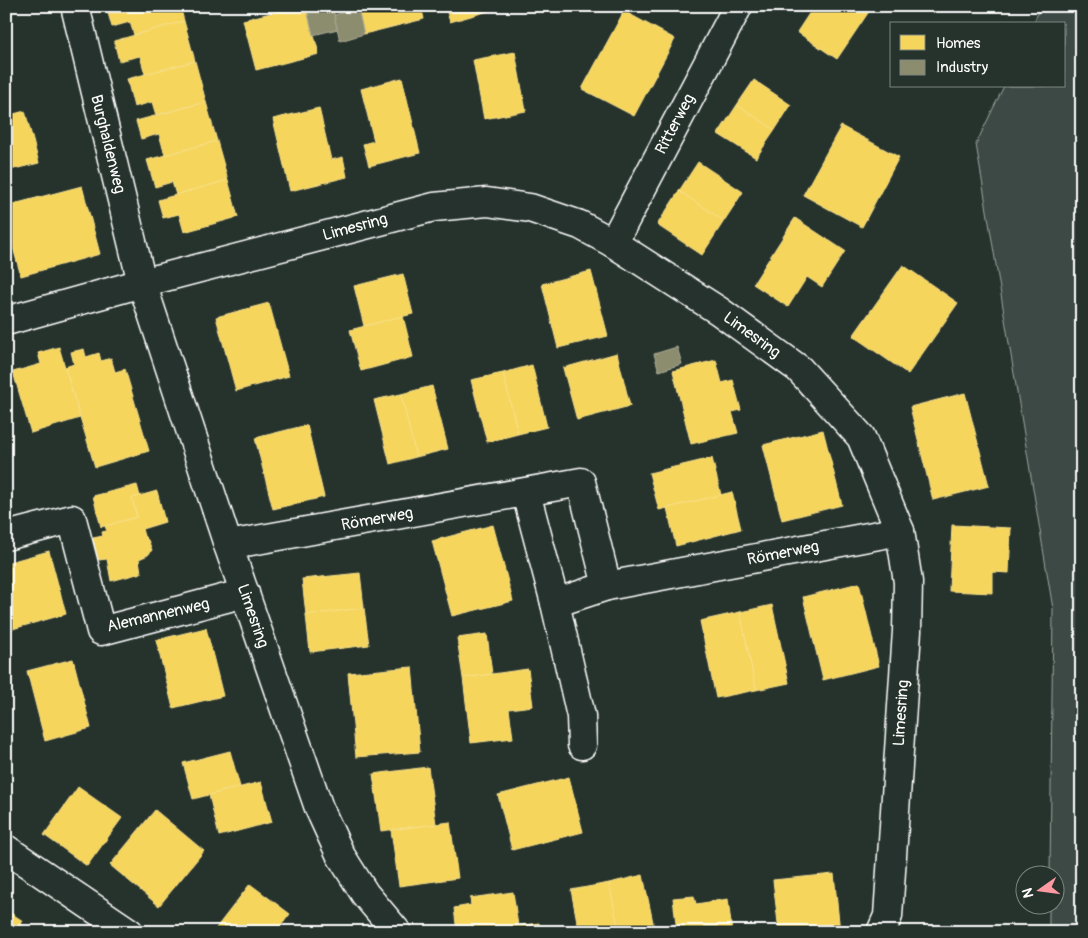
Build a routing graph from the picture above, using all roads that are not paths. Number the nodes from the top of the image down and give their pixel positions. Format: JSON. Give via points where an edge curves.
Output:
{"nodes":[{"id":1,"x":75,"y":6,"type":"edge"},
{"id":2,"x":738,"y":6,"type":"edge"},
{"id":3,"x":613,"y":243,"type":"junction"},
{"id":4,"x":142,"y":283,"type":"junction"},
{"id":5,"x":6,"y":321,"type":"edge"},
{"id":6,"x":526,"y":493,"type":"junction"},
{"id":7,"x":900,"y":531,"type":"junction"},
{"id":8,"x":6,"y":536,"type":"edge"},
{"id":9,"x":228,"y":544,"type":"junction"},
{"id":10,"x":607,"y":586,"type":"junction"},
{"id":11,"x":245,"y":593,"type":"junction"},
{"id":12,"x":555,"y":603,"type":"junction"},
{"id":13,"x":582,"y":745,"type":"dead end"},
{"id":14,"x":6,"y":849,"type":"edge"},
{"id":15,"x":129,"y":932,"type":"edge"},
{"id":16,"x":397,"y":932,"type":"edge"},
{"id":17,"x":880,"y":932,"type":"edge"}],
"edges":[{"from":1,"to":4,"type":"street","name":"Burghaldenweg"},
{"from":2,"to":3,"type":"street","name":"Ritterweg"},
{"from":3,"to":4,"type":"street","name":"Limesring","via":[[580,225],[530,208],[487,202],[434,207]]},
{"from":3,"to":7,"type":"street","name":"Limesring","via":[[719,311],[799,369],[861,437]]},
{"from":4,"to":5,"type":"street","name":"Limesring"},
{"from":4,"to":9,"type":"street","name":"Limesring"},
{"from":6,"to":9,"type":"street","name":"Römerweg"},
{"from":6,"to":10,"type":"street","name":"Römerweg","via":[[581,482]]},
{"from":6,"to":12,"type":"street"},
{"from":7,"to":10,"type":"street","name":"Römerweg"},
{"from":7,"to":17,"type":"street","name":"Limesring","via":[[908,582],[907,631],[888,916]]},
{"from":8,"to":11,"type":"street","name":"Alemannenweg","via":[[72,519],[101,631]]},
{"from":9,"to":11,"type":"street","name":"Limesring"},
{"from":10,"to":12,"type":"street","name":"Römerweg"},
{"from":11,"to":16,"type":"street","name":"Limesring","via":[[319,808],[341,856],[365,894]]},
{"from":12,"to":13,"type":"street","via":[[581,716]]},
{"from":14,"to":15,"type":"street"}]}
